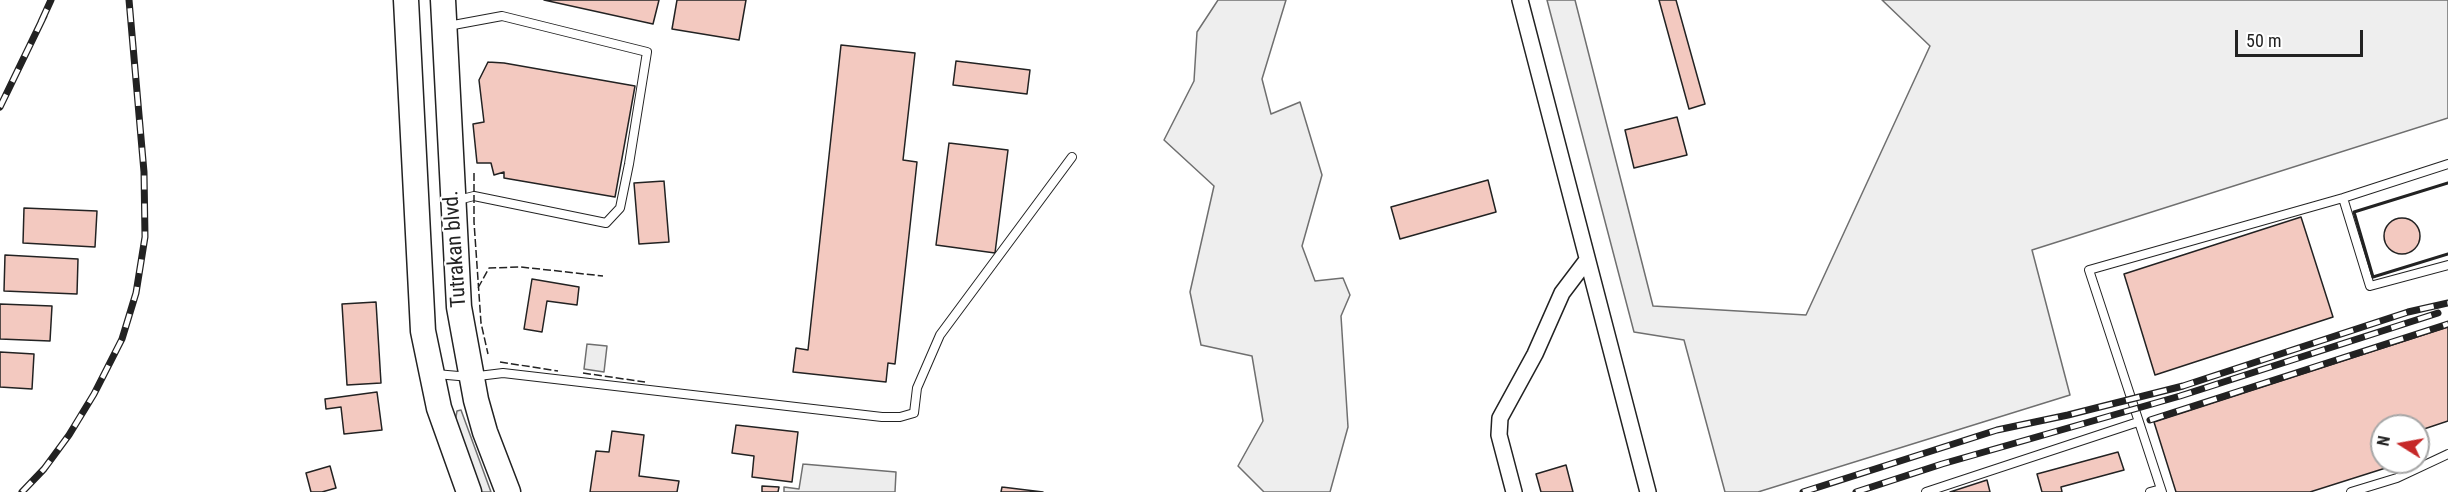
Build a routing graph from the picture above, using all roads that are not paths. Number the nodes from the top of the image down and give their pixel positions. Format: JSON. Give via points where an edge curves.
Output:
{"nodes":[{"id":1,"x":406,"y":0,"type":"edge"},
{"id":2,"x":443,"y":0,"type":"edge"},
{"id":3,"x":1520,"y":0,"type":"edge"},
{"id":4,"x":444,"y":27,"type":"junction"},
{"id":5,"x":1072,"y":157,"type":"dead end"},
{"id":6,"x":2448,"y":164,"type":"edge"},
{"id":7,"x":2343,"y":198,"type":"junction"},
{"id":8,"x":453,"y":201,"type":"junction"},
{"id":9,"x":1587,"y":260,"type":"junction"},
{"id":10,"x":2448,"y":265,"type":"edge"},
{"id":11,"x":432,"y":374,"type":"junction"},
{"id":12,"x":470,"y":377,"type":"junction"},
{"id":13,"x":2138,"y":422,"type":"junction"},
{"id":14,"x":2448,"y":454,"type":"edge"},
{"id":15,"x":2161,"y":490,"type":"edge"},
{"id":16,"x":469,"y":492,"type":"edge"},
{"id":17,"x":508,"y":492,"type":"edge"},
{"id":18,"x":1514,"y":492,"type":"edge"},
{"id":19,"x":1648,"y":492,"type":"edge"},
{"id":20,"x":1926,"y":492,"type":"edge"},
{"id":21,"x":2150,"y":492,"type":"edge"},
{"id":22,"x":2351,"y":492,"type":"edge"}],
"edges":[{"from":1,"to":11,"type":"main road","name":"Tutrakan blvd.","via":[[419,275],[423,331]]},
{"from":2,"to":4,"type":"main road","name":"Tutrakan blvd."},
{"from":3,"to":9,"type":"street"},
{"from":4,"to":8,"type":"main road","name":"Tutrakan blvd."},
{"from":4,"to":8,"type":"lane","via":[[502,16],[647,52],[620,208],[606,223],[474,196]]},
{"from":5,"to":12,"type":"lane","via":[[940,335],[917,388],[914,412],[882,417],[503,373]]},
{"from":6,"to":7,"type":"lane"},
{"from":7,"to":10,"type":"lane","via":[[2370,286]]},
{"from":7,"to":13,"type":"lane","via":[[2089,270]]},
{"from":8,"to":12,"type":"main road","name":"Tutrakan blvd.","via":[[459,307]]},
{"from":9,"to":18,"type":"street","via":[[1562,293],[1500,418],[1499,435]]},
{"from":9,"to":19,"type":"street"},
{"from":11,"to":12,"type":"lane"},
{"from":11,"to":16,"type":"main road","name":"Tutrakan blvd.","via":[[439,408]]},
{"from":12,"to":17,"type":"main road","name":"Tutrakan blvd.","via":[[485,432]]},
{"from":13,"to":15,"type":"lane"},
{"from":13,"to":20,"type":"lane"},
{"from":14,"to":22,"type":"lane","via":[[2397,478]]},
{"from":15,"to":21,"type":"lane"}]}
